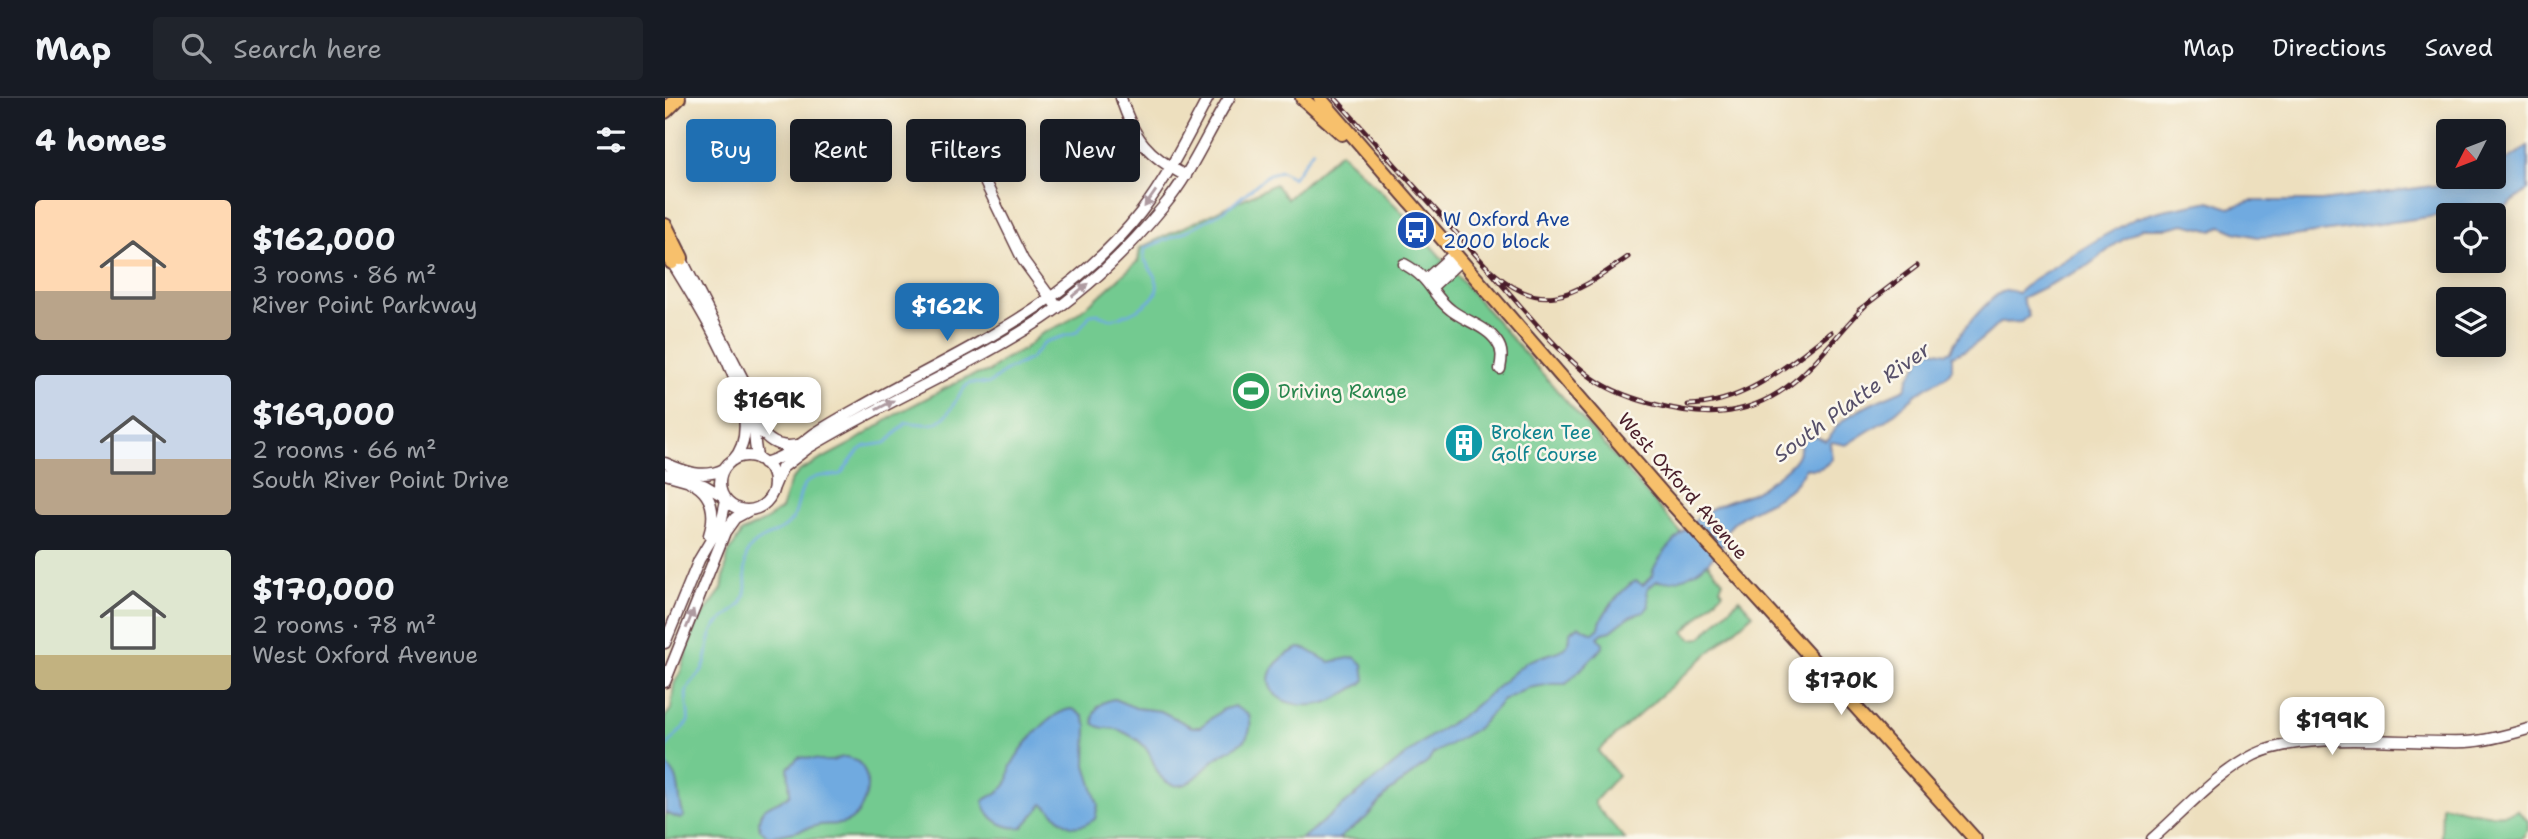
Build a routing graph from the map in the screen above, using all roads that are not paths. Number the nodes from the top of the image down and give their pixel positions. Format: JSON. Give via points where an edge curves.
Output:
{"nodes":[{"id":1,"x":672,"y":98,"type":"edge"},
{"id":2,"x":678,"y":98,"type":"edge"},
{"id":3,"x":1121,"y":98,"type":"edge"},
{"id":4,"x":1208,"y":98,"type":"edge"},
{"id":5,"x":1229,"y":98,"type":"edge"},
{"id":6,"x":1302,"y":98,"type":"edge"},
{"id":7,"x":1320,"y":98,"type":"edge"},
{"id":8,"x":665,"y":102,"type":"edge"},
{"id":9,"x":665,"y":111,"type":"edge"},
{"id":10,"x":1367,"y":154,"type":"junction"},
{"id":11,"x":1170,"y":168,"type":"junction"},
{"id":12,"x":1186,"y":176,"type":"junction"},
{"id":13,"x":985,"y":182,"type":"edge"},
{"id":14,"x":665,"y":226,"type":"edge"},
{"id":15,"x":673,"y":256,"type":"edge"},
{"id":16,"x":1458,"y":257,"type":"junction"},
{"id":17,"x":1404,"y":264,"type":"dead end"},
{"id":18,"x":1429,"y":283,"type":"junction"},
{"id":19,"x":1055,"y":303,"type":"junction"},
{"id":20,"x":1500,"y":369,"type":"dead end"},
{"id":21,"x":755,"y":419,"type":"junction"},
{"id":22,"x":801,"y":444,"type":"junction"},
{"id":23,"x":733,"y":460,"type":"junction"},
{"id":24,"x":761,"y":461,"type":"junction"},
{"id":25,"x":665,"y":463,"type":"edge"},
{"id":26,"x":724,"y":469,"type":"junction"},
{"id":27,"x":665,"y":474,"type":"edge"},
{"id":28,"x":690,"y":482,"type":"junction"},
{"id":29,"x":774,"y":487,"type":"junction"},
{"id":30,"x":725,"y":499,"type":"junction"},
{"id":31,"x":750,"y":510,"type":"junction"},
{"id":32,"x":703,"y":552,"type":"junction"},
{"id":33,"x":665,"y":643,"type":"edge"},
{"id":34,"x":665,"y":682,"type":"edge"},
{"id":35,"x":2528,"y":729,"type":"edge"},
{"id":36,"x":1975,"y":839,"type":"edge"},
{"id":37,"x":2152,"y":839,"type":"edge"}],
"edges":[{"from":1,"to":8,"type":"highway"},
{"from":2,"to":9,"type":"highway"},
{"from":3,"to":11,"type":"street","via":[[1138,139]]},
{"from":4,"to":11,"type":"street"},
{"from":5,"to":12,"type":"street"},
{"from":6,"to":10,"type":"main road","name":"West Oxford Avenue"},
{"from":7,"to":10,"type":"main road","name":"West Oxford Avenue"},
{"from":10,"to":16,"type":"main road","name":"West Oxford Avenue"},
{"from":11,"to":12,"type":"street"},
{"from":11,"to":19,"type":"street","one_way":true,"via":[[1117,240]]},
{"from":19,"to":12,"type":"street","one_way":true,"via":[[1099,275],[1162,209]]},
{"from":13,"to":19,"type":"street","via":[[1023,260]]},
{"from":14,"to":15,"type":"highway"},
{"from":15,"to":21,"type":"street","via":[[748,388]]},
{"from":15,"to":23,"type":"street","via":[[740,392],[744,444]]},
{"from":16,"to":18,"type":"street"},
{"from":16,"to":36,"type":"main road","name":"West Oxford Avenue","via":[[1677,509]]},
{"from":17,"to":18,"type":"street"},
{"from":18,"to":20,"type":"street","via":[[1452,311],[1496,339]]},
{"from":19,"to":22,"type":"street"},
{"from":29,"to":19,"type":"street","one_way":true,"via":[[782,468],[808,448],[1005,341]]},
{"from":21,"to":22,"type":"street","via":[[773,442],[787,447]]},
{"from":21,"to":24,"type":"street","via":[[754,440]]},
{"from":22,"to":24,"type":"street","via":[[782,457]]},
{"from":23,"to":24,"type":"street"},
{"from":23,"to":26,"type":"street"},
{"from":24,"to":29,"type":"street","via":[[772,473]]},
{"from":25,"to":26,"type":"street","via":[[703,475]]},
{"from":26,"to":30,"type":"street","via":[[720,484]]},
{"from":27,"to":28,"type":"street"},
{"from":28,"to":30,"type":"street","via":[[715,490]]},
{"from":28,"to":32,"type":"street","via":[[706,493],[713,508]]},
{"from":29,"to":31,"type":"street","via":[[761,507]]},
{"from":30,"to":31,"type":"street","via":[[737,509]]},
{"from":30,"to":32,"type":"street","via":[[721,523]]},
{"from":34,"to":31,"type":"street","one_way":true,"via":[[725,532],[734,518]]},
{"from":32,"to":33,"type":"street"},
{"from":35,"to":37,"type":"street","via":[[2467,742],[2317,741],[2275,747],[2231,769]]}]}
